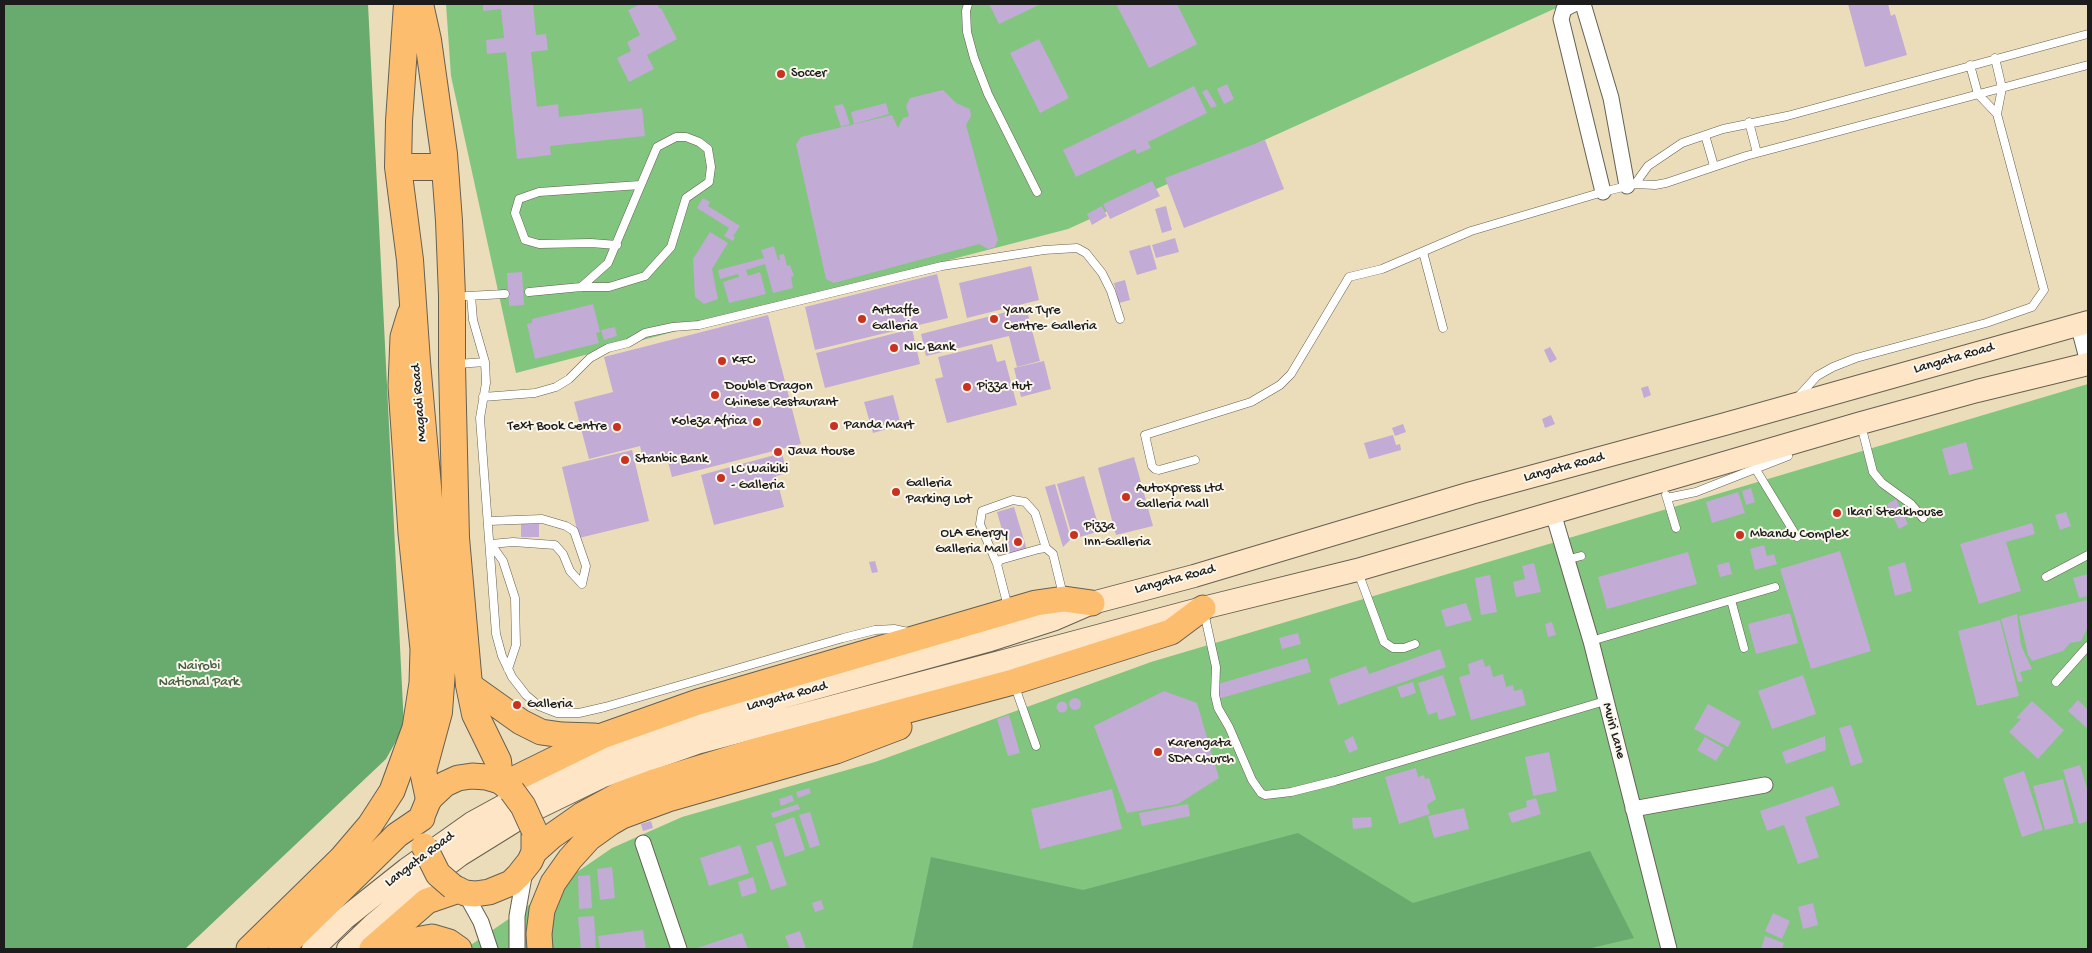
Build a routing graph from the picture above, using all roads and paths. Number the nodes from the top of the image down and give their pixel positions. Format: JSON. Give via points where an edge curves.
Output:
{"nodes":[{"id":1,"x":407,"y":4,"type":"edge"},
{"id":2,"x":420,"y":4,"type":"edge"},
{"id":3,"x":968,"y":4,"type":"edge"},
{"id":4,"x":1574,"y":4,"type":"edge"},
{"id":5,"x":1583,"y":4,"type":"edge"},
{"id":6,"x":2088,"y":34,"type":"edge"},
{"id":7,"x":1995,"y":58,"type":"junction"},
{"id":8,"x":1970,"y":65,"type":"junction"},
{"id":9,"x":2088,"y":65,"type":"edge"},
{"id":10,"x":2002,"y":88,"type":"junction"},
{"id":11,"x":1978,"y":94,"type":"junction"},
{"id":12,"x":1997,"y":114,"type":"junction"},
{"id":13,"x":1749,"y":122,"type":"junction"},
{"id":14,"x":1706,"y":135,"type":"junction"},
{"id":15,"x":1757,"y":154,"type":"junction"},
{"id":16,"x":1714,"y":166,"type":"junction"},
{"id":17,"x":398,"y":167,"type":"junction"},
{"id":18,"x":445,"y":167,"type":"junction"},
{"id":19,"x":640,"y":185,"type":"junction"},
{"id":20,"x":1631,"y":185,"type":"junction"},
{"id":21,"x":1037,"y":192,"type":"dead end"},
{"id":22,"x":1603,"y":192,"type":"junction"},
{"id":23,"x":617,"y":245,"type":"junction"},
{"id":24,"x":1423,"y":252,"type":"junction"},
{"id":25,"x":581,"y":287,"type":"junction"},
{"id":26,"x":529,"y":292,"type":"dead end"},
{"id":27,"x":505,"y":294,"type":"dead end"},
{"id":28,"x":462,"y":296,"type":"junction"},
{"id":29,"x":412,"y":306,"type":"junction"},
{"id":30,"x":1120,"y":319,"type":"dead end"},
{"id":31,"x":2083,"y":323,"type":"edge"},
{"id":32,"x":1443,"y":328,"type":"dead end"},
{"id":33,"x":485,"y":362,"type":"junction"},
{"id":34,"x":2088,"y":363,"type":"edge"},
{"id":35,"x":452,"y":365,"type":"junction"},
{"id":36,"x":483,"y":397,"type":"junction"},
{"id":37,"x":1790,"y":406,"type":"junction"},
{"id":38,"x":1860,"y":431,"type":"junction"},
{"id":39,"x":1792,"y":454,"type":"dead end"},
{"id":40,"x":1195,"y":460,"type":"dead end"},
{"id":41,"x":1756,"y":468,"type":"junction"},
{"id":42,"x":1665,"y":489,"type":"junction"},
{"id":43,"x":1553,"y":513,"type":"junction"},
{"id":44,"x":1923,"y":518,"type":"dead end"},
{"id":45,"x":489,"y":521,"type":"junction"},
{"id":46,"x":1676,"y":528,"type":"dead end"},
{"id":47,"x":1796,"y":537,"type":"dead end"},
{"id":48,"x":491,"y":544,"type":"junction"},
{"id":49,"x":1046,"y":548,"type":"junction"},
{"id":50,"x":1581,"y":556,"type":"dead end"},
{"id":51,"x":2088,"y":556,"type":"edge"},
{"id":52,"x":1566,"y":560,"type":"junction"},
{"id":53,"x":997,"y":564,"type":"junction"},
{"id":54,"x":1357,"y":570,"type":"junction"},
{"id":55,"x":2046,"y":577,"type":"dead end"},
{"id":56,"x":1775,"y":587,"type":"dead end"},
{"id":57,"x":1064,"y":599,"type":"junction"},
{"id":58,"x":1731,"y":600,"type":"junction"},
{"id":59,"x":1092,"y":603,"type":"junction"},
{"id":60,"x":1202,"y":608,"type":"junction"},
{"id":61,"x":1009,"y":611,"type":"junction"},
{"id":62,"x":916,"y":638,"type":"junction"},
{"id":63,"x":1591,"y":642,"type":"junction"},
{"id":64,"x":1415,"y":644,"type":"dead end"},
{"id":65,"x":2088,"y":646,"type":"edge"},
{"id":66,"x":1744,"y":648,"type":"dead end"},
{"id":67,"x":508,"y":669,"type":"junction"},
{"id":68,"x":1013,"y":682,"type":"junction"},
{"id":69,"x":2056,"y":682,"type":"dead end"},
{"id":70,"x":469,"y":685,"type":"junction"},
{"id":71,"x":1605,"y":701,"type":"junction"},
{"id":72,"x":602,"y":736,"type":"junction"},
{"id":73,"x":1036,"y":746,"type":"dead end"},
{"id":74,"x":505,"y":785,"type":"junction"},
{"id":75,"x":1765,"y":785,"type":"dead end"},
{"id":76,"x":425,"y":809,"type":"junction"},
{"id":77,"x":1633,"y":809,"type":"junction"},
{"id":78,"x":643,"y":843,"type":"dead end"},
{"id":79,"x":531,"y":850,"type":"junction"},
{"id":80,"x":459,"y":890,"type":"junction"},
{"id":81,"x":249,"y":949,"type":"edge"},
{"id":82,"x":281,"y":949,"type":"edge"},
{"id":83,"x":313,"y":949,"type":"edge"},
{"id":84,"x":348,"y":949,"type":"edge"},
{"id":85,"x":372,"y":949,"type":"edge"},
{"id":86,"x":401,"y":949,"type":"edge"},
{"id":87,"x":459,"y":949,"type":"edge"},
{"id":88,"x":490,"y":949,"type":"edge"},
{"id":89,"x":517,"y":949,"type":"edge"},
{"id":90,"x":540,"y":949,"type":"edge"},
{"id":91,"x":679,"y":949,"type":"edge"},
{"id":92,"x":1669,"y":949,"type":"edge"}],
"edges":[{"from":1,"to":17,"type":"highway","name":"Magadi Road"},
{"from":2,"to":18,"type":"highway"},
{"from":3,"to":21,"type":"lane","via":[[967,32],[974,58],[988,94]]},
{"from":4,"to":22,"type":"street","via":[[1564,9],[1562,19]]},
{"from":5,"to":20,"type":"street","via":[[1611,98]]},
{"from":6,"to":7,"type":"lane"},
{"from":7,"to":8,"type":"lane"},
{"from":7,"to":10,"type":"lane"},
{"from":8,"to":11,"type":"lane"},
{"from":8,"to":13,"type":"lane","via":[[1787,116]]},
{"from":9,"to":10,"type":"lane"},
{"from":10,"to":11,"type":"lane"},
{"from":10,"to":12,"type":"lane"},
{"from":11,"to":12,"type":"lane"},
{"from":11,"to":15,"type":"lane"},
{"from":12,"to":37,"type":"lane","via":[[2044,290],[2032,307],[1834,367],[1817,376]]},
{"from":13,"to":14,"type":"lane"},
{"from":13,"to":15,"type":"lane"},
{"from":14,"to":16,"type":"lane"},
{"from":14,"to":20,"type":"lane","via":[[1682,142],[1648,166]]},
{"from":15,"to":16,"type":"lane"},
{"from":16,"to":20,"type":"lane","via":[[1666,183]]},
{"from":17,"to":18,"type":"highway"},
{"from":17,"to":29,"type":"highway","name":"Magadi Road","via":[[410,260]]},
{"from":18,"to":28,"type":"highway"},
{"from":19,"to":23,"type":"lane"},
{"from":19,"to":23,"type":"lane","via":[[539,192],[519,199],[515,213],[525,240],[539,244]]},
{"from":19,"to":25,"type":"lane","via":[[657,147],[676,137],[686,137],[708,149],[709,182],[686,198],[671,246],[645,276],[609,287]]},
{"from":20,"to":22,"type":"lane"},
{"from":22,"to":24,"type":"lane","via":[[1471,231]]},
{"from":23,"to":25,"type":"lane","via":[[608,263]]},
{"from":24,"to":32,"type":"lane"},
{"from":24,"to":40,"type":"lane","via":[[1382,269],[1349,277],[1291,374],[1269,393],[1251,402],[1145,435],[1155,469]]},
{"from":25,"to":26,"type":"lane"},
{"from":27,"to":28,"type":"lane"},
{"from":28,"to":33,"type":"lane"},
{"from":28,"to":35,"type":"highway"},
{"from":29,"to":76,"type":"highway","name":"Magadi Road","via":[[443,657],[439,712],[423,771]]},
{"from":29,"to":81,"type":"main road","via":[[403,337],[402,386],[411,533],[423,649],[415,728],[392,791],[370,825],[341,859]]},
{"from":30,"to":36,"type":"lane","via":[[1102,273],[1086,253],[1077,248],[1044,250],[942,266],[699,326],[673,327],[645,334],[590,358],[556,387],[535,394]]},
{"from":31,"to":34,"type":"street"},
{"from":31,"to":37,"type":"main road","name":"Langata Road"},
{"from":33,"to":35,"type":"lane"},
{"from":33,"to":36,"type":"lane"},
{"from":34,"to":38,"type":"main road","name":"Langata Road","via":[[1977,392]]},
{"from":35,"to":70,"type":"highway","via":[[456,538]]},
{"from":36,"to":45,"type":"lane","via":[[480,418]]},
{"from":37,"to":59,"type":"main road","name":"Langata Road","via":[[1471,493],[1194,576]]},
{"from":38,"to":42,"type":"main road","name":"Langata Road"},
{"from":38,"to":44,"type":"lane","via":[[1873,472]]},
{"from":39,"to":41,"type":"lane"},
{"from":41,"to":42,"type":"lane","via":[[1696,492]]},
{"from":41,"to":47,"type":"lane"},
{"from":42,"to":43,"type":"main road","name":"Langata Road"},
{"from":42,"to":46,"type":"lane"},
{"from":43,"to":52,"type":"street","name":"Muiri Lane"},
{"from":43,"to":54,"type":"main road","name":"Langata Road"},
{"from":45,"to":48,"type":"lane"},
{"from":45,"to":48,"type":"lane","via":[[542,519],[566,526],[574,532],[586,566],[582,584],[555,545]]},
{"from":48,"to":67,"type":"lane","via":[[496,634]]},
{"from":48,"to":67,"type":"lane","via":[[503,561],[515,598],[516,645]]},
{"from":49,"to":53,"type":"lane","via":[[1000,560]]},
{"from":49,"to":53,"type":"lane","via":[[1035,513],[1024,502],[1013,500],[982,511],[980,524]]},
{"from":49,"to":57,"type":"lane","via":[[1053,554]]},
{"from":50,"to":52,"type":"lane"},
{"from":51,"to":55,"type":"lane"},
{"from":52,"to":63,"type":"street","name":"Muiri Lane"},
{"from":53,"to":61,"type":"lane"},
{"from":54,"to":60,"type":"main road","name":"Langata Road"},
{"from":54,"to":64,"type":"lane","via":[[1384,642],[1393,648]]},
{"from":56,"to":58,"type":"lane"},
{"from":57,"to":59,"type":"main road"},
{"from":57,"to":61,"type":"main road"},
{"from":58,"to":63,"type":"lane"},
{"from":58,"to":66,"type":"lane"},
{"from":59,"to":83,"type":"main road","name":"Langata Road","via":[[987,642],[696,722],[576,767],[498,807],[452,836],[344,919]]},
{"from":60,"to":68,"type":"main road","via":[[1172,632]]},
{"from":60,"to":71,"type":"lane","via":[[1216,667],[1218,708],[1252,780],[1265,795],[1335,781]]},
{"from":60,"to":84,"type":"main road","name":"Langata Road","via":[[700,742],[602,777],[531,811],[460,855],[419,886]]},
{"from":61,"to":62,"type":"main road"},
{"from":62,"to":67,"type":"lane","via":[[908,632],[894,629],[875,630],[579,713],[558,713],[540,706],[526,695]]},
{"from":62,"to":72,"type":"main road","via":[[698,702]]},
{"from":63,"to":71,"type":"street","name":"Muiri Lane"},
{"from":65,"to":69,"type":"lane"},
{"from":68,"to":73,"type":"lane"},
{"from":68,"to":79,"type":"main road","via":[[759,750],[654,782],[619,795],[582,815]]},
{"from":68,"to":90,"type":"main road","via":[[836,751],[668,799],[622,816],[590,838],[552,883],[542,910]]},
{"from":70,"to":72,"type":"main road","via":[[521,722],[541,732]]},
{"from":70,"to":74,"type":"highway","via":[[475,714],[498,761]]},
{"from":71,"to":77,"type":"street","name":"Muiri Lane"},
{"from":72,"to":74,"type":"main road"},
{"from":74,"to":76,"type":"main road","via":[[486,777],[458,778],[445,784]]},
{"from":74,"to":79,"type":"main road","bridge":true,"via":[[523,806]]},
{"from":75,"to":77,"type":"street"},
{"from":76,"to":80,"type":"main road","bridge":true,"via":[[421,832],[424,846],[438,874]]},
{"from":76,"to":82,"type":"main road"},
{"from":77,"to":92,"type":"street","name":"Muiri Lane"},
{"from":78,"to":91,"type":"street"},
{"from":79,"to":80,"type":"main road","via":[[510,883],[500,889],[489,892]]},
{"from":79,"to":89,"type":"street","via":[[517,916]]},
{"from":80,"to":85,"type":"main road","via":[[427,901]]},
{"from":80,"to":88,"type":"street","via":[[482,922]]},
{"from":86,"to":87,"type":"main road","via":[[432,937]]}]}
